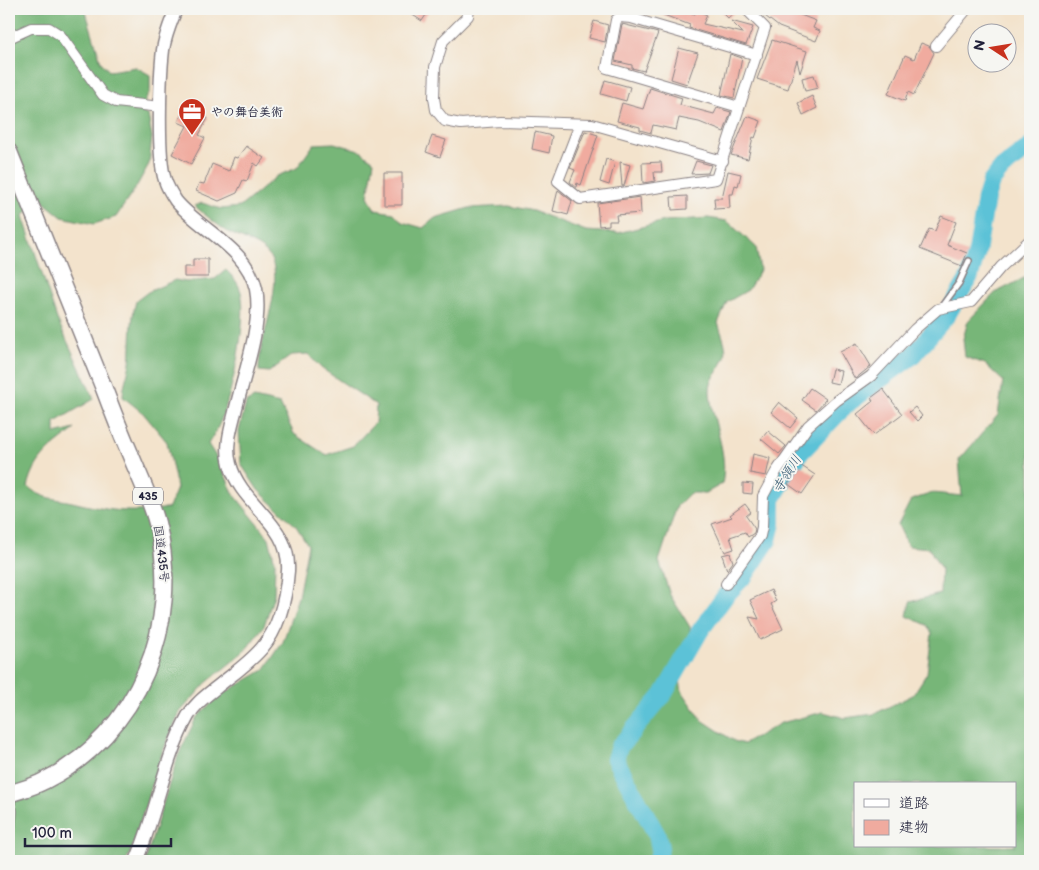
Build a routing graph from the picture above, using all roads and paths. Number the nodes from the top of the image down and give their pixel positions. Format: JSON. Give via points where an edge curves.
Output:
{"nodes":[{"id":1,"x":176,"y":9,"type":"edge"},
{"id":2,"x":469,"y":9,"type":"edge"},
{"id":3,"x":746,"y":9,"type":"edge"},
{"id":4,"x":967,"y":9,"type":"edge"},
{"id":5,"x":9,"y":38,"type":"edge"},
{"id":6,"x":936,"y":46,"type":"dead end"},
{"id":7,"x":757,"y":55,"type":"junction"},
{"id":8,"x":161,"y":107,"type":"junction"},
{"id":9,"x":739,"y":107,"type":"junction"},
{"id":10,"x":580,"y":124,"type":"junction"},
{"id":11,"x":9,"y":152,"type":"edge"},
{"id":12,"x":723,"y":161,"type":"junction"},
{"id":13,"x":1030,"y":240,"type":"edge"},
{"id":14,"x":969,"y":261,"type":"dead end"},
{"id":15,"x":941,"y":309,"type":"junction"},
{"id":16,"x":726,"y":584,"type":"dead end"},
{"id":17,"x":9,"y":794,"type":"edge"},
{"id":18,"x":9,"y":800,"type":"edge"},
{"id":19,"x":9,"y":835,"type":"edge"},
{"id":20,"x":136,"y":861,"type":"edge"}],
"edges":[{"from":1,"to":8,"type":"street","via":[[163,49]]},
{"from":2,"to":10,"type":"street","via":[[468,16],[443,42],[435,67],[436,110],[445,121],[461,124],[500,121]]},
{"from":3,"to":7,"type":"street","via":[[765,28]]},
{"from":4,"to":6,"type":"street"},
{"from":5,"to":8,"type":"street","via":[[31,28],[49,28],[60,35],[103,95],[116,102]]},
{"from":7,"to":9,"type":"street"},
{"from":7,"to":9,"type":"street","via":[[631,18],[616,20],[607,68]]},
{"from":8,"to":20,"type":"street","via":[[162,162],[169,189],[184,208],[238,255],[256,288],[255,328],[228,446],[229,460],[232,474],[242,490],[282,538],[287,551],[288,570],[276,624],[263,648],[188,715],[172,752]]},
{"from":9,"to":12,"type":"street"},
{"from":10,"to":12,"type":"street","via":[[592,124]]},
{"from":10,"to":12,"type":"street","via":[[558,181],[580,199],[716,179]]},
{"from":11,"to":17,"type":"highway","name":"国道435号","number":"435","via":[[157,522],[163,549],[165,598],[162,625],[153,655],[143,682],[123,714],[102,739],[63,770],[43,782]]},
{"from":13,"to":15,"type":"street","via":[[1000,267],[972,302]]},
{"from":14,"to":15,"type":"lane"},
{"from":15,"to":16,"type":"street","via":[[915,329],[871,376],[808,426],[763,496],[760,536]]},
{"from":18,"to":19,"type":"street","via":[[12,811]]}]}
